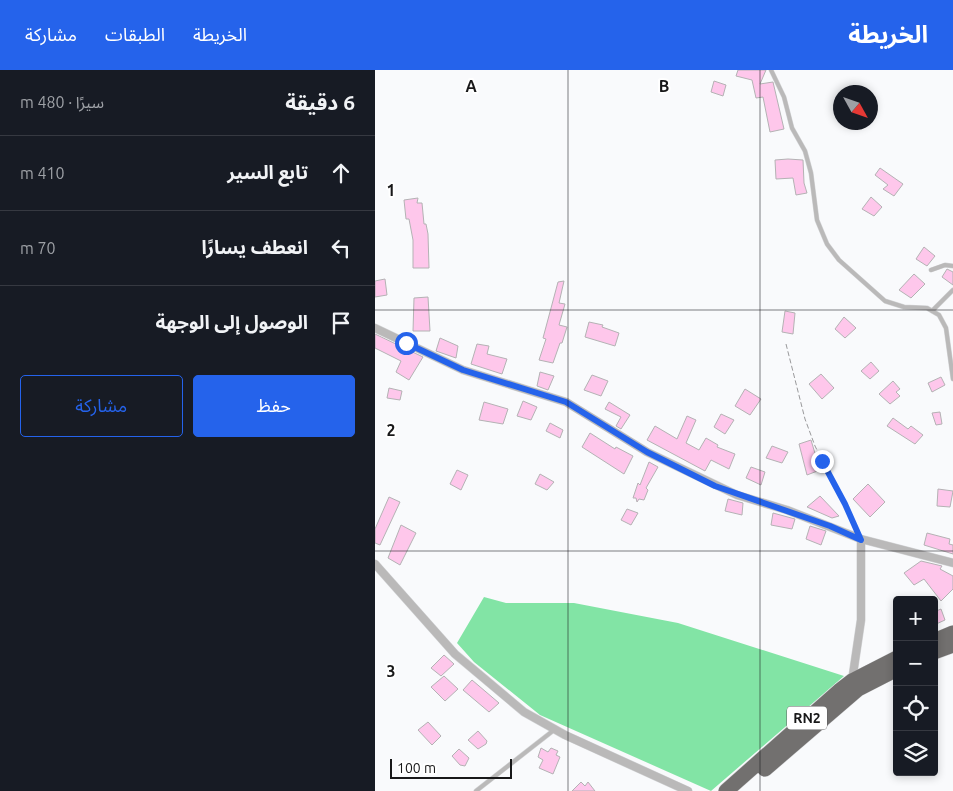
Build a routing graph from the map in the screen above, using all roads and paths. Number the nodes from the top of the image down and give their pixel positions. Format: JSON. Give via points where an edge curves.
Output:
{"nodes":[{"id":1,"x":771,"y":70,"type":"edge"},
{"id":2,"x":953,"y":266,"type":"edge"},
{"id":3,"x":931,"y":270,"type":"dead end"},
{"id":4,"x":953,"y":290,"type":"edge"},
{"id":5,"x":932,"y":311,"type":"junction"},
{"id":6,"x":375,"y":328,"type":"edge"},
{"id":7,"x":786,"y":344,"type":"dead end"},
{"id":8,"x":953,"y":379,"type":"edge"},
{"id":9,"x":861,"y":540,"type":"junction"},
{"id":10,"x":953,"y":563,"type":"edge"},
{"id":11,"x":375,"y":564,"type":"edge"},
{"id":12,"x":953,"y":633,"type":"edge"},
{"id":13,"x":938,"y":639,"type":"edge"},
{"id":14,"x":953,"y":645,"type":"edge"},
{"id":15,"x":938,"y":651,"type":"edge"},
{"id":16,"x":893,"y":660,"type":"edge"},
{"id":17,"x":893,"y":672,"type":"edge"},
{"id":18,"x":852,"y":681,"type":"junction"},
{"id":19,"x":554,"y":730,"type":"junction"},
{"id":20,"x":476,"y":791,"type":"edge"},
{"id":21,"x":688,"y":791,"type":"edge"},
{"id":22,"x":727,"y":791,"type":"edge"},
{"id":23,"x":740,"y":791,"type":"edge"}],
"edges":[{"from":1,"to":5,"type":"lane","via":[[784,97],[792,128],[805,152],[817,220],[827,244],[839,260],[885,302]]},
{"from":2,"to":3,"type":"lane"},
{"from":4,"to":5,"type":"lane"},
{"from":5,"to":8,"type":"lane","via":[[939,315],[946,328]]},
{"from":6,"to":9,"type":"street","via":[[463,370],[566,402],[647,452],[715,486]]},
{"from":7,"to":9,"type":"path","via":[[815,446]]},
{"from":9,"to":10,"type":"street"},
{"from":9,"to":18,"type":"street","via":[[861,620]]},
{"from":11,"to":19,"type":"street","via":[[455,654],[524,712]]},
{"from":12,"to":13,"type":"highway"},
{"from":14,"to":15,"type":"highway"},
{"from":16,"to":18,"type":"highway","number":"RN2"},
{"from":17,"to":23,"type":"highway","number":"RN2","via":[[859,689]]},
{"from":18,"to":22,"type":"highway","number":"RN2","via":[[781,740]]},
{"from":19,"to":20,"type":"lane"},
{"from":19,"to":21,"type":"street"}]}
